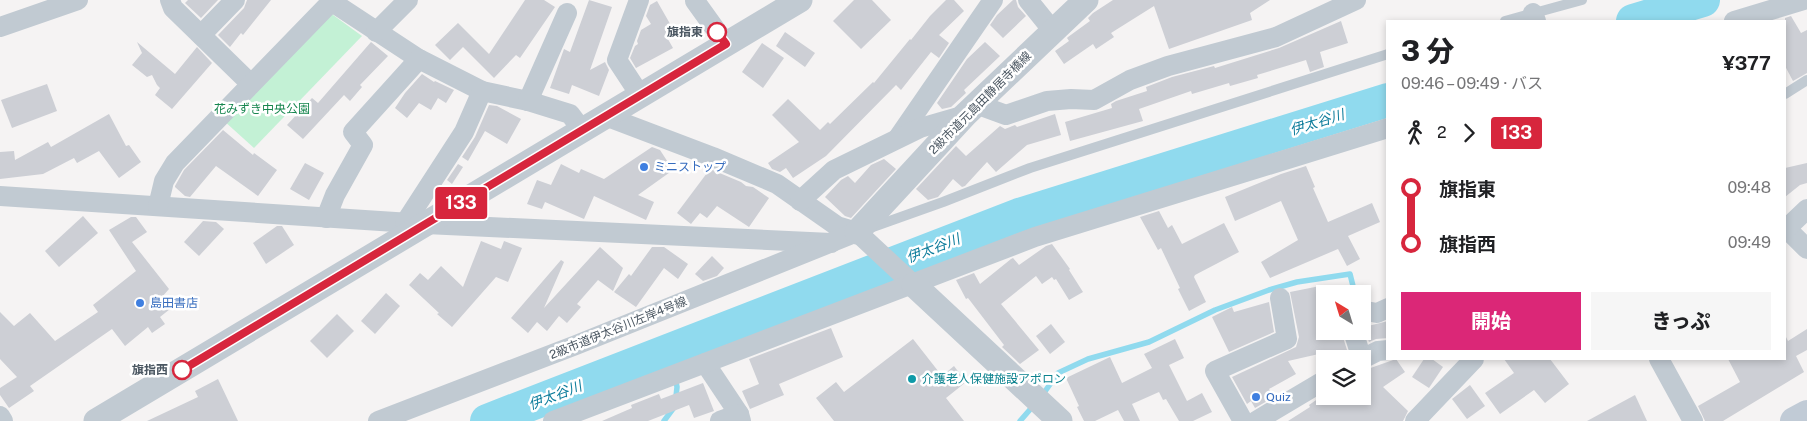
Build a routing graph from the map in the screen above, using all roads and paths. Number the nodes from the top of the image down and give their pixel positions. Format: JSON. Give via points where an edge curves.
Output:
{"nodes":[{"id":1,"x":78,"y":0,"type":"edge"},
{"id":2,"x":170,"y":0,"type":"edge"},
{"id":3,"x":234,"y":0,"type":"edge"},
{"id":4,"x":408,"y":0,"type":"edge"},
{"id":5,"x":639,"y":0,"type":"edge"},
{"id":6,"x":696,"y":0,"type":"edge"},
{"id":7,"x":800,"y":0,"type":"edge"},
{"id":8,"x":993,"y":0,"type":"edge"},
{"id":9,"x":1028,"y":0,"type":"edge"},
{"id":10,"x":1086,"y":0,"type":"edge"},
{"id":11,"x":1356,"y":0,"type":"edge"},
{"id":12,"x":1582,"y":0,"type":"edge"},
{"id":13,"x":1804,"y":0,"type":"edge"},
{"id":14,"x":330,"y":1,"type":"edge"},
{"id":15,"x":567,"y":13,"type":"dead end"},
{"id":16,"x":1535,"y":17,"type":"edge"},
{"id":17,"x":1512,"y":20,"type":"edge"},
{"id":18,"x":1737,"y":20,"type":"edge"},
{"id":19,"x":0,"y":26,"type":"edge"},
{"id":20,"x":1053,"y":31,"type":"junction"},
{"id":21,"x":376,"y":32,"type":"junction"},
{"id":22,"x":201,"y":35,"type":"junction"},
{"id":23,"x":726,"y":44,"type":"junction"},
{"id":24,"x":1386,"y":55,"type":"edge"},
{"id":25,"x":419,"y":59,"type":"junction"},
{"id":26,"x":1807,"y":80,"type":"edge"},
{"id":27,"x":251,"y":84,"type":"junction"},
{"id":28,"x":482,"y":91,"type":"junction"},
{"id":29,"x":1786,"y":93,"type":"edge"},
{"id":30,"x":640,"y":95,"type":"junction"},
{"id":31,"x":528,"y":101,"type":"junction"},
{"id":32,"x":970,"y":110,"type":"junction"},
{"id":33,"x":605,"y":116,"type":"junction"},
{"id":34,"x":1386,"y":129,"type":"edge"},
{"id":35,"x":582,"y":130,"type":"junction"},
{"id":36,"x":897,"y":140,"type":"junction"},
{"id":37,"x":10,"y":197,"type":"edge"},
{"id":38,"x":800,"y":201,"type":"junction"},
{"id":39,"x":158,"y":206,"type":"junction"},
{"id":40,"x":1807,"y":209,"type":"edge"},
{"id":41,"x":0,"y":213,"type":"edge"},
{"id":42,"x":326,"y":218,"type":"junction"},
{"id":43,"x":415,"y":223,"type":"junction"},
{"id":44,"x":1786,"y":227,"type":"edge"},
{"id":45,"x":860,"y":235,"type":"junction"},
{"id":46,"x":831,"y":243,"type":"junction"},
{"id":47,"x":1807,"y":249,"type":"edge"},
{"id":48,"x":911,"y":282,"type":"junction"},
{"id":49,"x":1280,"y":298,"type":"dead end"},
{"id":50,"x":1386,"y":309,"type":"edge"},
{"id":51,"x":1371,"y":312,"type":"edge"},
{"id":52,"x":1386,"y":350,"type":"edge"},
{"id":53,"x":1371,"y":355,"type":"edge"},
{"id":54,"x":1473,"y":360,"type":"edge"},
{"id":55,"x":1660,"y":360,"type":"edge"},
{"id":56,"x":705,"y":363,"type":"junction"},
{"id":57,"x":1316,"y":385,"type":"edge"},
{"id":58,"x":1807,"y":414,"type":"edge"},
{"id":59,"x":0,"y":416,"type":"edge"},
{"id":60,"x":740,"y":418,"type":"edge"},
{"id":61,"x":3,"y":421,"type":"edge"},
{"id":62,"x":96,"y":421,"type":"edge"},
{"id":63,"x":378,"y":421,"type":"edge"},
{"id":64,"x":553,"y":421,"type":"edge"},
{"id":65,"x":720,"y":421,"type":"edge"},
{"id":66,"x":1060,"y":421,"type":"edge"},
{"id":67,"x":1243,"y":421,"type":"edge"},
{"id":68,"x":1256,"y":421,"type":"edge"},
{"id":69,"x":1415,"y":421,"type":"edge"},
{"id":70,"x":1693,"y":421,"type":"edge"},
{"id":71,"x":1794,"y":421,"type":"edge"}],
"edges":[{"from":1,"to":19,"type":"street"},
{"from":2,"to":22,"type":"street","via":[[173,8]]},
{"from":3,"to":22,"type":"street"},
{"from":4,"to":21,"type":"street"},
{"from":5,"to":30,"type":"street","via":[[617,60]]},
{"from":6,"to":23,"type":"street"},
{"from":7,"to":23,"type":"street"},
{"from":8,"to":36,"type":"street"},
{"from":9,"to":20,"type":"street"},
{"from":10,"to":20,"type":"street","name":"2級市道元島田静居寺橋線"},
{"from":11,"to":32,"type":"street","via":[[1276,38],[1168,66],[1130,80],[1094,100],[1047,101],[1006,115]]},
{"from":12,"to":16,"type":"lane"},
{"from":13,"to":18,"type":"street"},
{"from":14,"to":21,"type":"street"},
{"from":14,"to":27,"type":"street"},
{"from":15,"to":31,"type":"street"},
{"from":16,"to":17,"type":"lane"},
{"from":20,"to":32,"type":"street","name":"2級市道元島田静居寺橋線"},
{"from":21,"to":25,"type":"street"},
{"from":22,"to":27,"type":"street"},
{"from":23,"to":30,"type":"street"},
{"from":24,"to":45,"type":"lane","via":[[1030,168]]},
{"from":25,"to":28,"type":"street"},
{"from":25,"to":42,"type":"street","via":[[353,132],[362,145],[334,195]]},
{"from":26,"to":29,"type":"lane"},
{"from":27,"to":39,"type":"street","via":[[175,163],[164,181]]},
{"from":28,"to":31,"type":"street"},
{"from":28,"to":43,"type":"street","via":[[464,132]]},
{"from":30,"to":33,"type":"street"},
{"from":31,"to":35,"type":"street","via":[[570,114]]},
{"from":32,"to":36,"type":"street"},
{"from":32,"to":45,"type":"street","name":"2級市道元島田静居寺橋線"},
{"from":33,"to":35,"type":"street"},
{"from":33,"to":38,"type":"street","via":[[777,184]]},
{"from":34,"to":48,"type":"street","via":[[1036,237]]},
{"from":35,"to":43,"type":"street"},
{"from":36,"to":38,"type":"street","via":[[834,170]]},
{"from":37,"to":39,"type":"street"},
{"from":37,"to":41,"type":"street"},
{"from":38,"to":45,"type":"street","via":[[837,226]]},
{"from":39,"to":42,"type":"street"},
{"from":40,"to":44,"type":"street"},
{"from":42,"to":43,"type":"street"},
{"from":43,"to":46,"type":"street"},
{"from":43,"to":62,"type":"street"},
{"from":44,"to":47,"type":"street"},
{"from":45,"to":46,"type":"street","name":"2級市道伊太谷川左岸4号線"},
{"from":45,"to":48,"type":"street"},
{"from":46,"to":63,"type":"street","name":"2級市道伊太谷川左岸4号線"},
{"from":48,"to":56,"type":"street"},
{"from":48,"to":66,"type":"street"},
{"from":49,"to":67,"type":"street","via":[[1287,338],[1215,372]]},
{"from":50,"to":51,"type":"street"},
{"from":52,"to":53,"type":"street"},
{"from":54,"to":69,"type":"street"},
{"from":55,"to":70,"type":"street"},
{"from":56,"to":60,"type":"street"},
{"from":56,"to":64,"type":"street"},
{"from":57,"to":68,"type":"street"},
{"from":58,"to":71,"type":"main road"},
{"from":59,"to":61,"type":"street"},
{"from":60,"to":65,"type":"street"}]}
